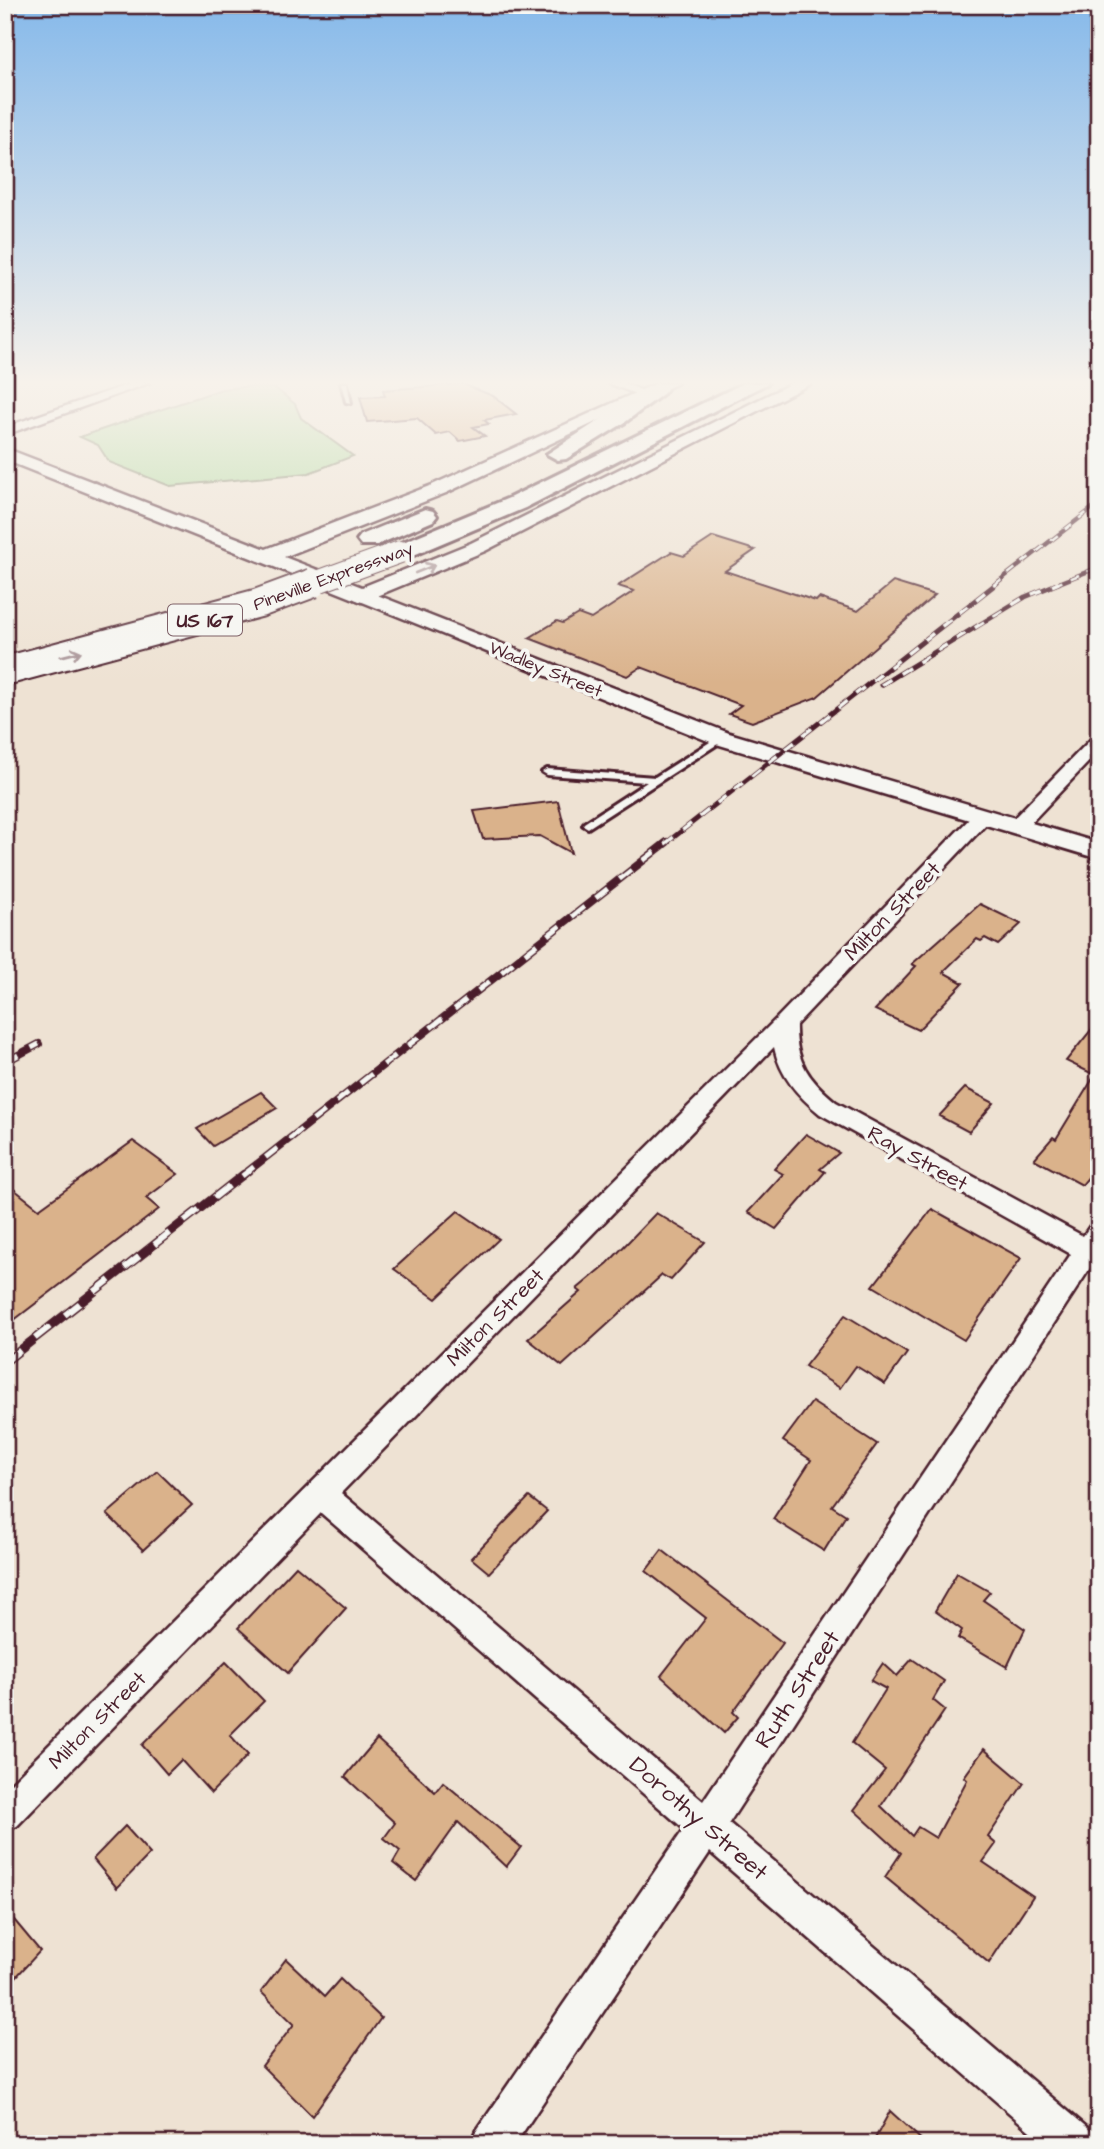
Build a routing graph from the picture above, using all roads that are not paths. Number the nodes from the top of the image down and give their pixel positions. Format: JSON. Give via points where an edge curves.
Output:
{"nodes":[{"id":1,"x":82,"y":483,"type":"edge"},
{"id":2,"x":451,"y":483,"type":"edge"},
{"id":3,"x":494,"y":483,"type":"edge"},
{"id":4,"x":557,"y":483,"type":"edge"},
{"id":5,"x":595,"y":483,"type":"edge"},
{"id":6,"x":267,"y":556,"type":"junction"},
{"id":7,"x":362,"y":595,"type":"junction"},
{"id":8,"x":5,"y":646,"type":"edge"},
{"id":9,"x":5,"y":671,"type":"edge"},
{"id":10,"x":721,"y":738,"type":"junction"},
{"id":11,"x":1099,"y":741,"type":"edge"},
{"id":12,"x":547,"y":772,"type":"dead end"},
{"id":13,"x":658,"y":780,"type":"junction"},
{"id":14,"x":982,"y":817,"type":"junction"},
{"id":15,"x":589,"y":825,"type":"dead end"},
{"id":16,"x":1017,"y":826,"type":"junction"},
{"id":17,"x":1099,"y":851,"type":"edge"},
{"id":18,"x":785,"y":1023,"type":"junction"},
{"id":19,"x":1095,"y":1247,"type":"edge"},
{"id":20,"x":321,"y":1494,"type":"junction"},
{"id":21,"x":5,"y":1814,"type":"edge"},
{"id":22,"x":708,"y":1824,"type":"junction"},
{"id":23,"x":491,"y":2144,"type":"edge"},
{"id":24,"x":1076,"y":2144,"type":"edge"}],
"edges":[{"from":1,"to":6,"type":"main road","name":"Wadley Street"},
{"from":2,"to":6,"type":"main road"},
{"from":3,"to":8,"type":"highway","name":"Pineville Expressway","number":"US 167","via":[[369,540],[266,576]]},
{"from":9,"to":4,"type":"highway","name":"Pineville Expressway","number":"US 167","one_way":true,"bridge":true,"via":[[310,587]]},
{"from":7,"to":5,"type":"main road","one_way":true,"via":[[478,547]]},
{"from":6,"to":7,"type":"main road","name":"Wadley Street"},
{"from":7,"to":10,"type":"street","name":"Wadley Street"},
{"from":10,"to":13,"type":"lane"},
{"from":10,"to":14,"type":"street","name":"Wadley Street"},
{"from":11,"to":16,"type":"street"},
{"from":12,"to":13,"type":"lane"},
{"from":13,"to":15,"type":"lane"},
{"from":14,"to":16,"type":"street","name":"Wadley Street"},
{"from":14,"to":18,"type":"street","name":"Milton Street"},
{"from":16,"to":17,"type":"street","name":"Wadley Street"},
{"from":18,"to":19,"type":"street","name":"Ray Street","via":[[787,1063],[809,1094],[828,1108]]},
{"from":18,"to":20,"type":"street","name":"Milton Street"},
{"from":19,"to":22,"type":"street","name":"Ruth Street"},
{"from":20,"to":21,"type":"street","name":"Milton Street"},
{"from":20,"to":22,"type":"street","name":"Dorothy Street"},
{"from":22,"to":23,"type":"street","name":"Ruth Street"},
{"from":22,"to":24,"type":"street","name":"Dorothy Street"}]}
